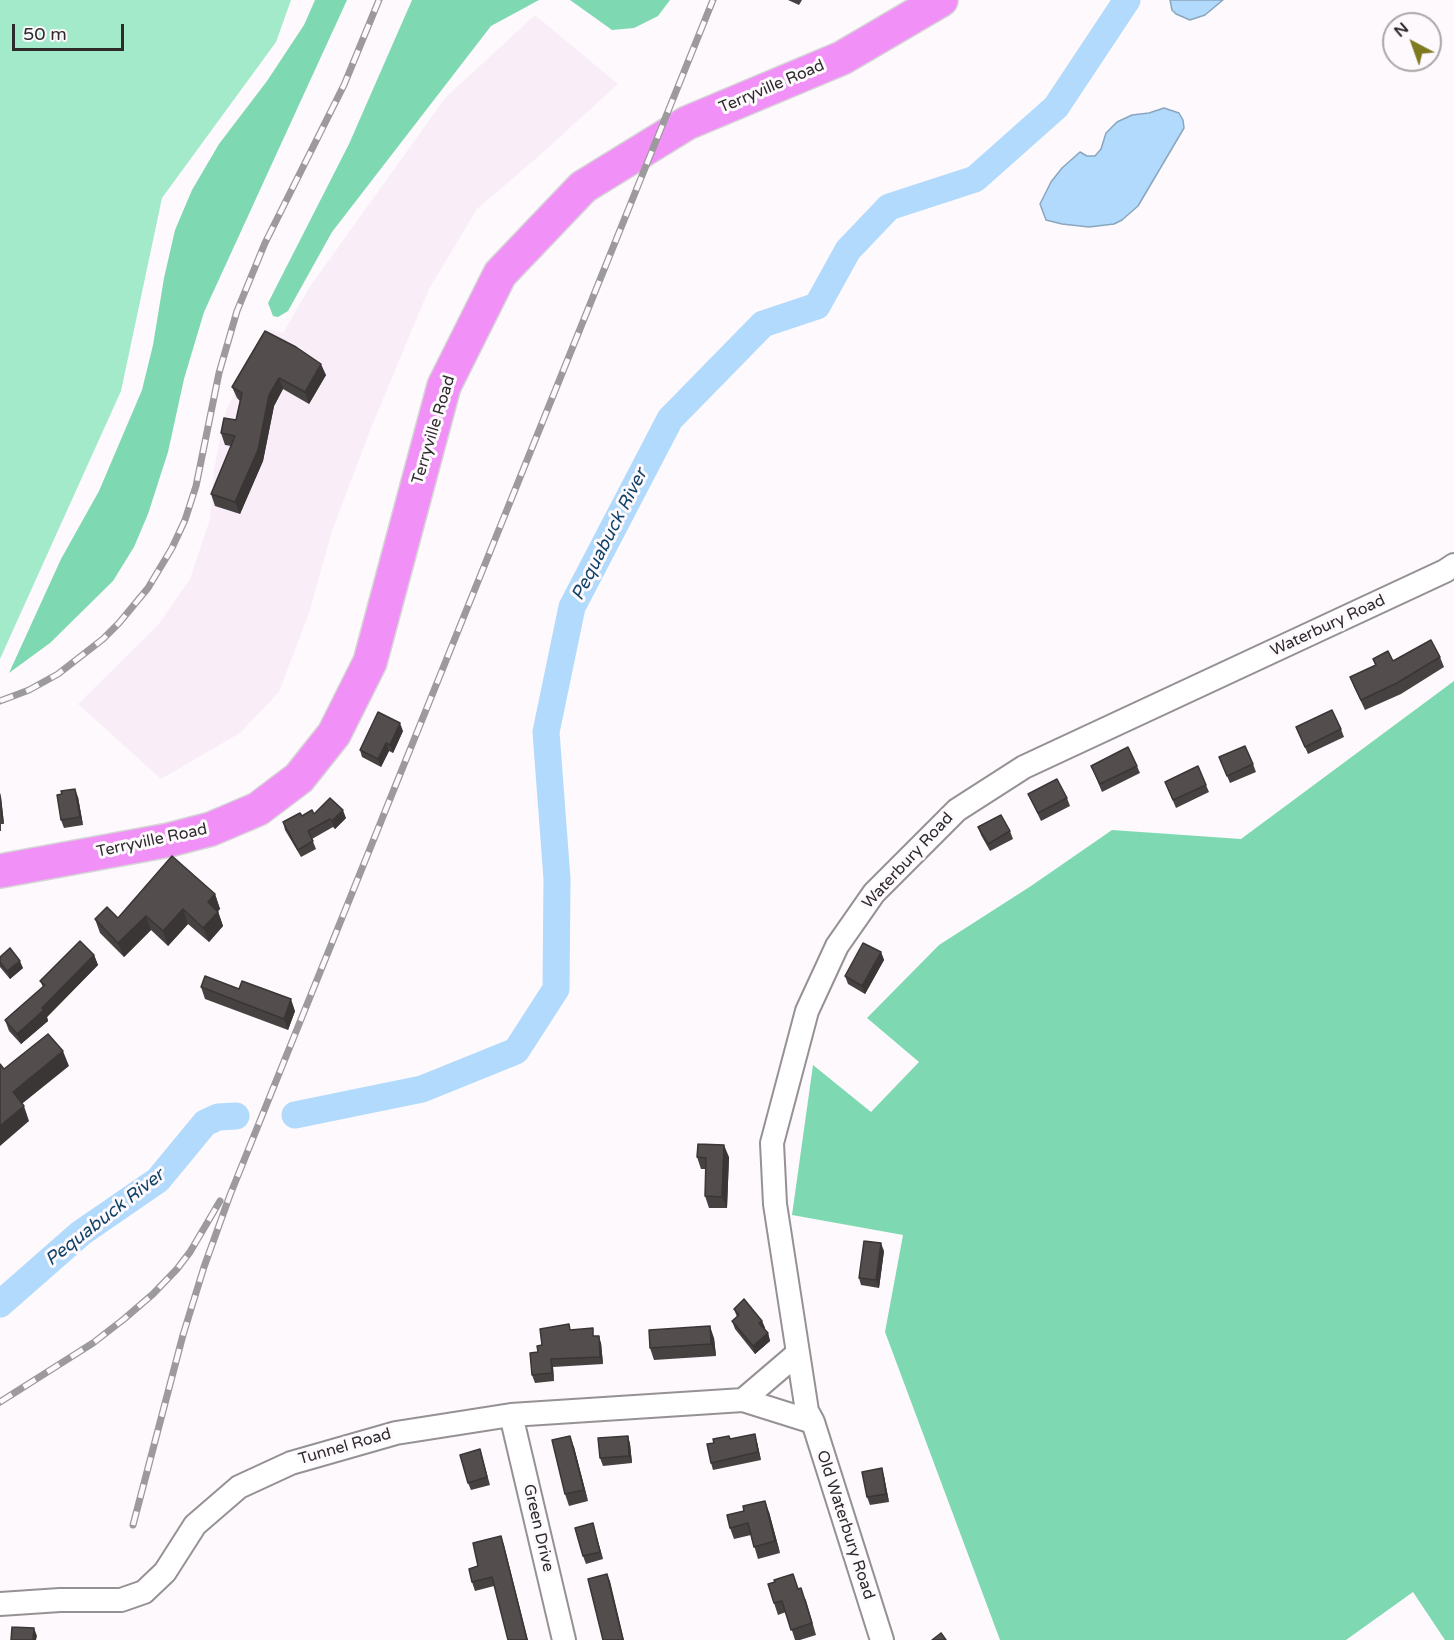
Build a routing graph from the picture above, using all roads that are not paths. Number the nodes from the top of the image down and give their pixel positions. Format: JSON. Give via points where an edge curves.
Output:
{"nodes":[{"id":1,"x":941,"y":0,"type":"edge"},
{"id":2,"x":1454,"y":565,"type":"edge"},
{"id":3,"x":0,"y":871,"type":"edge"},
{"id":4,"x":798,"y":1353,"type":"junction"},
{"id":5,"x":743,"y":1400,"type":"junction"},
{"id":6,"x":511,"y":1415,"type":"junction"},
{"id":7,"x":810,"y":1416,"type":"junction"},
{"id":8,"x":0,"y":1604,"type":"edge"},
{"id":9,"x":564,"y":1640,"type":"edge"},
{"id":10,"x":882,"y":1640,"type":"edge"}],
"edges":[{"from":1,"to":3,"type":"highway","name":"Terryville Road","via":[[842,58],[687,123],[583,187],[500,274],[444,386],[370,662],[334,734],[298,778],[258,809],[211,829]]},
{"from":2,"to":4,"type":"street","name":"Waterbury Road","via":[[1024,767],[957,810],[874,893],[837,946],[807,1011],[772,1143],[775,1204]]},
{"from":4,"to":5,"type":"street"},
{"from":4,"to":7,"type":"street","name":"Waterbury Road"},
{"from":5,"to":6,"type":"street","name":"Tunnel Road"},
{"from":5,"to":7,"type":"street","name":"Tunnel Road"},
{"from":6,"to":8,"type":"street","name":"Tunnel Road","via":[[396,1433],[291,1463],[239,1486],[195,1525],[165,1572],[137,1595],[121,1600]]},
{"from":6,"to":9,"type":"street","name":"Green Drive"},
{"from":7,"to":10,"type":"street","name":"Old Waterbury Road"}]}
